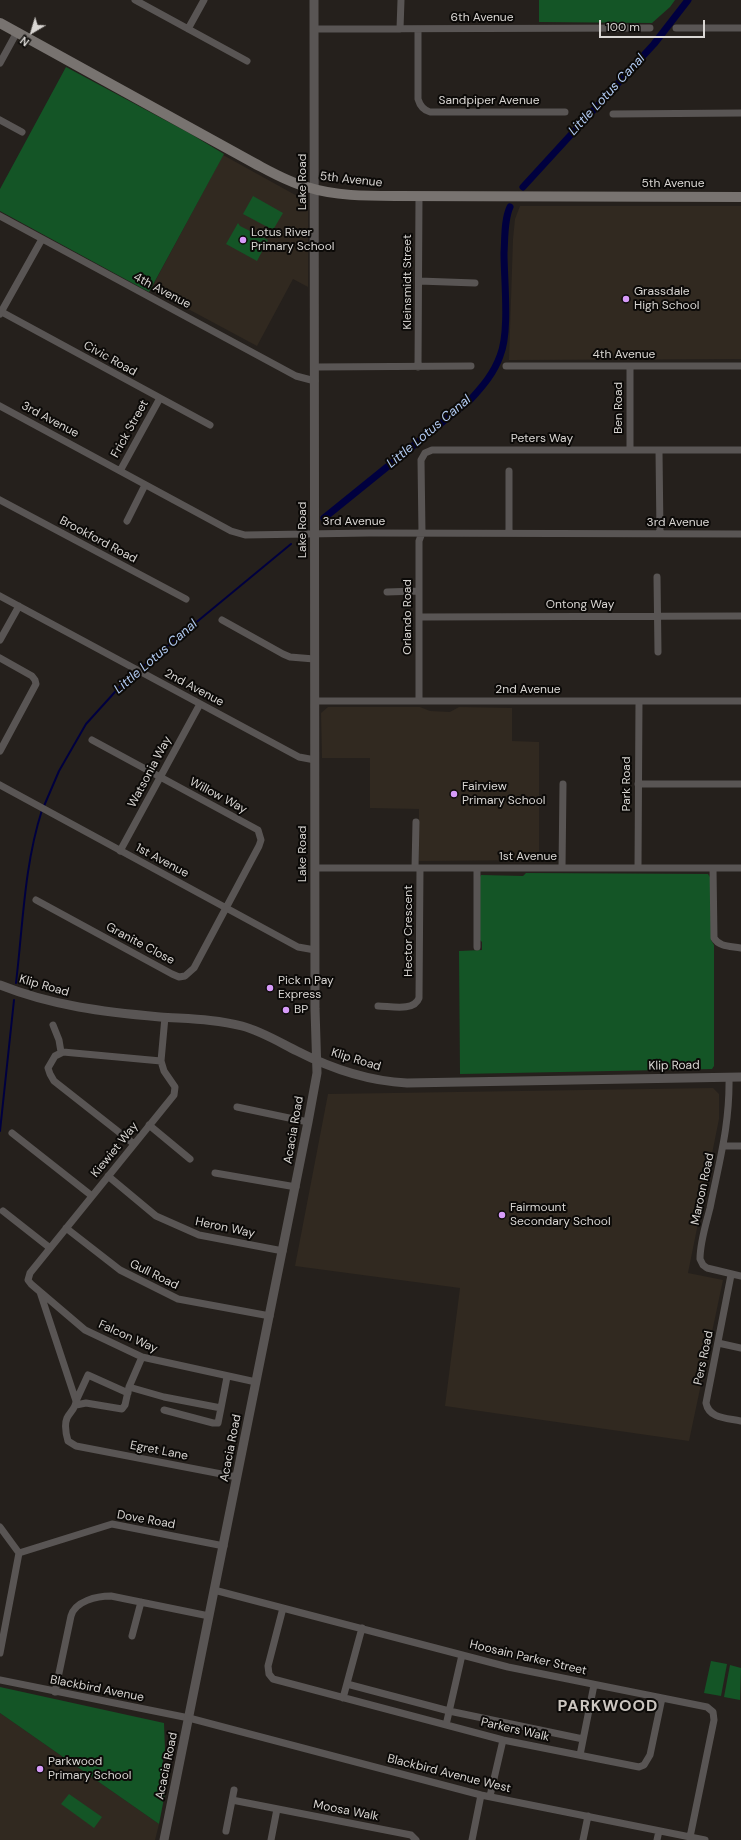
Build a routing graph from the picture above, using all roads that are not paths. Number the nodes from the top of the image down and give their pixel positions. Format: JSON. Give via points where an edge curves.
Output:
{"nodes":[{"id":1,"x":135,"y":0,"type":"edge"},
{"id":2,"x":204,"y":0,"type":"edge"},
{"id":3,"x":314,"y":0,"type":"edge"},
{"id":4,"x":400,"y":0,"type":"edge"},
{"id":5,"x":0,"y":23,"type":"edge"},
{"id":6,"x":650,"y":28,"type":"dead end"},
{"id":7,"x":676,"y":28,"type":"dead end"},
{"id":8,"x":741,"y":28,"type":"edge"},
{"id":9,"x":188,"y":29,"type":"junction"},
{"id":10,"x":315,"y":29,"type":"junction"},
{"id":11,"x":400,"y":29,"type":"junction"},
{"id":12,"x":418,"y":29,"type":"junction"},
{"id":13,"x":17,"y":32,"type":"junction"},
{"id":14,"x":247,"y":62,"type":"dead end"},
{"id":15,"x":0,"y":63,"type":"edge"},
{"id":16,"x":565,"y":112,"type":"dead end"},
{"id":17,"x":741,"y":113,"type":"edge"},
{"id":18,"x":613,"y":114,"type":"dead end"},
{"id":19,"x":0,"y":120,"type":"edge"},
{"id":20,"x":22,"y":132,"type":"dead end"},
{"id":21,"x":315,"y":190,"type":"junction"},
{"id":22,"x":419,"y":197,"type":"junction"},
{"id":23,"x":741,"y":197,"type":"edge"},
{"id":24,"x":0,"y":216,"type":"edge"},
{"id":25,"x":42,"y":239,"type":"junction"},
{"id":26,"x":419,"y":281,"type":"junction"},
{"id":27,"x":474,"y":283,"type":"dead end"},
{"id":28,"x":0,"y":312,"type":"edge"},
{"id":29,"x":471,"y":366,"type":"dead end"},
{"id":30,"x":506,"y":366,"type":"dead end"},
{"id":31,"x":630,"y":366,"type":"junction"},
{"id":32,"x":741,"y":366,"type":"edge"},
{"id":33,"x":315,"y":367,"type":"junction"},
{"id":34,"x":418,"y":367,"type":"junction"},
{"id":35,"x":315,"y":381,"type":"junction"},
{"id":36,"x":160,"y":398,"type":"junction"},
{"id":37,"x":0,"y":406,"type":"edge"},
{"id":38,"x":210,"y":425,"type":"dead end"},
{"id":39,"x":630,"y":450,"type":"junction"},
{"id":40,"x":741,"y":450,"type":"edge"},
{"id":41,"x":659,"y":451,"type":"junction"},
{"id":42,"x":120,"y":471,"type":"junction"},
{"id":43,"x":509,"y":471,"type":"dead end"},
{"id":44,"x":145,"y":484,"type":"junction"},
{"id":45,"x":0,"y":500,"type":"edge"},
{"id":46,"x":127,"y":521,"type":"dead end"},
{"id":47,"x":422,"y":533,"type":"junction"},
{"id":48,"x":509,"y":533,"type":"junction"},
{"id":49,"x":315,"y":534,"type":"junction"},
{"id":50,"x":660,"y":534,"type":"junction"},
{"id":51,"x":741,"y":534,"type":"edge"},
{"id":52,"x":657,"y":577,"type":"dead end"},
{"id":53,"x":418,"y":591,"type":"junction"},
{"id":54,"x":386,"y":592,"type":"dead end"},
{"id":55,"x":0,"y":596,"type":"edge"},
{"id":56,"x":186,"y":599,"type":"dead end"},
{"id":57,"x":19,"y":606,"type":"junction"},
{"id":58,"x":657,"y":616,"type":"junction"},
{"id":59,"x":741,"y":616,"type":"edge"},
{"id":60,"x":420,"y":617,"type":"junction"},
{"id":61,"x":222,"y":620,"type":"dead end"},
{"id":62,"x":0,"y":640,"type":"edge"},
{"id":63,"x":658,"y":652,"type":"dead end"},
{"id":64,"x":0,"y":658,"type":"edge"},
{"id":65,"x":314,"y":659,"type":"junction"},
{"id":66,"x":315,"y":701,"type":"junction"},
{"id":67,"x":419,"y":701,"type":"junction"},
{"id":68,"x":639,"y":701,"type":"junction"},
{"id":69,"x":741,"y":701,"type":"edge"},
{"id":70,"x":200,"y":704,"type":"junction"},
{"id":71,"x":92,"y":740,"type":"dead end"},
{"id":72,"x":0,"y":752,"type":"edge"},
{"id":73,"x":315,"y":760,"type":"junction"},
{"id":74,"x":160,"y":778,"type":"junction"},
{"id":75,"x":563,"y":784,"type":"dead end"},
{"id":76,"x":638,"y":784,"type":"junction"},
{"id":77,"x":741,"y":784,"type":"edge"},
{"id":78,"x":0,"y":785,"type":"edge"},
{"id":79,"x":416,"y":822,"type":"dead end"},
{"id":80,"x":120,"y":851,"type":"junction"},
{"id":81,"x":638,"y":867,"type":"junction"},
{"id":82,"x":315,"y":868,"type":"junction"},
{"id":83,"x":417,"y":868,"type":"junction"},
{"id":84,"x":477,"y":868,"type":"junction"},
{"id":85,"x":562,"y":868,"type":"junction"},
{"id":86,"x":713,"y":868,"type":"junction"},
{"id":87,"x":741,"y":868,"type":"edge"},
{"id":88,"x":36,"y":900,"type":"dead end"},
{"id":89,"x":226,"y":908,"type":"junction"},
{"id":90,"x":477,"y":948,"type":"dead end"},
{"id":91,"x":741,"y":948,"type":"edge"},
{"id":92,"x":315,"y":950,"type":"junction"},
{"id":93,"x":0,"y":985,"type":"edge"},
{"id":94,"x":378,"y":1006,"type":"dead end"},
{"id":95,"x":165,"y":1017,"type":"junction"},
{"id":96,"x":53,"y":1025,"type":"dead end"},
{"id":97,"x":61,"y":1052,"type":"junction"},
{"id":98,"x":317,"y":1060,"type":"junction"},
{"id":99,"x":161,"y":1061,"type":"junction"},
{"id":100,"x":729,"y":1077,"type":"junction"},
{"id":101,"x":741,"y":1077,"type":"edge"},
{"id":102,"x":237,"y":1107,"type":"dead end"},
{"id":103,"x":308,"y":1122,"type":"junction"},
{"id":104,"x":149,"y":1125,"type":"junction"},
{"id":105,"x":12,"y":1133,"type":"dead end"},
{"id":106,"x":134,"y":1144,"type":"junction"},
{"id":107,"x":724,"y":1146,"type":"junction"},
{"id":108,"x":741,"y":1146,"type":"edge"},
{"id":109,"x":190,"y":1158,"type":"dead end"},
{"id":110,"x":215,"y":1173,"type":"dead end"},
{"id":111,"x":108,"y":1176,"type":"junction"},
{"id":112,"x":296,"y":1187,"type":"junction"},
{"id":113,"x":92,"y":1196,"type":"junction"},
{"id":114,"x":3,"y":1211,"type":"dead end"},
{"id":115,"x":66,"y":1228,"type":"junction"},
{"id":116,"x":50,"y":1248,"type":"junction"},
{"id":117,"x":283,"y":1251,"type":"junction"},
{"id":118,"x":731,"y":1275,"type":"junction"},
{"id":119,"x":741,"y":1276,"type":"edge"},
{"id":120,"x":31,"y":1284,"type":"joint"},
{"id":121,"x":40,"y":1292,"type":"junction"},
{"id":122,"x":270,"y":1316,"type":"junction"},
{"id":123,"x":718,"y":1343,"type":"junction"},
{"id":124,"x":741,"y":1348,"type":"edge"},
{"id":125,"x":142,"y":1358,"type":"junction"},
{"id":126,"x":227,"y":1377,"type":"junction"},
{"id":127,"x":256,"y":1382,"type":"junction"},
{"id":128,"x":129,"y":1390,"type":"junction"},
{"id":129,"x":76,"y":1403,"type":"junction"},
{"id":130,"x":222,"y":1408,"type":"junction"},
{"id":131,"x":164,"y":1410,"type":"dead end"},
{"id":132,"x":741,"y":1421,"type":"edge"},
{"id":133,"x":237,"y":1477,"type":"junction"},
{"id":134,"x":0,"y":1527,"type":"edge"},
{"id":135,"x":224,"y":1546,"type":"junction"},
{"id":136,"x":19,"y":1553,"type":"junction"},
{"id":137,"x":214,"y":1590,"type":"junction"},
{"id":138,"x":141,"y":1602,"type":"junction"},
{"id":139,"x":283,"y":1608,"type":"junction"},
{"id":140,"x":209,"y":1616,"type":"junction"},
{"id":141,"x":362,"y":1628,"type":"junction"},
{"id":142,"x":132,"y":1636,"type":"dead end"},
{"id":143,"x":1,"y":1641,"type":"edge"},
{"id":144,"x":0,"y":1653,"type":"edge"},
{"id":145,"x":462,"y":1655,"type":"junction"},
{"id":146,"x":0,"y":1680,"type":"edge"},
{"id":147,"x":347,"y":1684,"type":"junction"},
{"id":148,"x":594,"y":1685,"type":"junction"},
{"id":149,"x":55,"y":1692,"type":"junction"},
{"id":150,"x":343,"y":1698,"type":"junction"},
{"id":151,"x":662,"y":1698,"type":"junction"},
{"id":152,"x":449,"y":1711,"type":"junction"},
{"id":153,"x":189,"y":1718,"type":"junction"},
{"id":154,"x":446,"y":1724,"type":"junction"},
{"id":155,"x":583,"y":1739,"type":"junction"},
{"id":156,"x":503,"y":1740,"type":"junction"},
{"id":157,"x":580,"y":1755,"type":"junction"},
{"id":158,"x":234,"y":1790,"type":"dead end"},
{"id":159,"x":481,"y":1795,"type":"junction"},
{"id":160,"x":490,"y":1796,"type":"junction"},
{"id":161,"x":232,"y":1800,"type":"junction"},
{"id":162,"x":277,"y":1809,"type":"junction"},
{"id":163,"x":588,"y":1816,"type":"junction"},
{"id":164,"x":226,"y":1831,"type":"dead end"},
{"id":165,"x":659,"y":1831,"type":"junction"},
{"id":166,"x":690,"y":1837,"type":"junction"},
{"id":167,"x":414,"y":1838,"type":"edge"},
{"id":168,"x":164,"y":1840,"type":"edge"},
{"id":169,"x":271,"y":1840,"type":"edge"},
{"id":170,"x":472,"y":1840,"type":"edge"},
{"id":171,"x":583,"y":1840,"type":"edge"},
{"id":172,"x":657,"y":1840,"type":"edge"},
{"id":173,"x":705,"y":1840,"type":"edge"}],
"edges":[{"from":1,"to":9,"type":"street"},
{"from":2,"to":9,"type":"street"},
{"from":3,"to":10,"type":"street","name":"Lake Road"},
{"from":4,"to":11,"type":"street"},
{"from":5,"to":13,"type":"main road","name":"5th Avenue"},
{"from":6,"to":12,"type":"street","name":"6th Avenue"},
{"from":7,"to":8,"type":"street"},
{"from":9,"to":14,"type":"street"},
{"from":10,"to":11,"type":"street","name":"6th Avenue"},
{"from":10,"to":21,"type":"street","name":"Lake Road"},
{"from":11,"to":12,"type":"street","name":"6th Avenue"},
{"from":12,"to":16,"type":"street","name":"Sandpiper Avenue","via":[[418,99],[420,106],[425,110]]},
{"from":13,"to":15,"type":"street"},
{"from":13,"to":21,"type":"main road","name":"5th Avenue","via":[[254,163]]},
{"from":17,"to":18,"type":"street"},
{"from":19,"to":20,"type":"street"},
{"from":21,"to":22,"type":"main road","name":"5th Avenue","via":[[362,196]]},
{"from":21,"to":33,"type":"street","name":"Lake Road"},
{"from":22,"to":23,"type":"main road","name":"5th Avenue"},
{"from":22,"to":26,"type":"street","name":"Kleinsmidt Street"},
{"from":24,"to":25,"type":"street","name":"4th Avenue"},
{"from":25,"to":28,"type":"street"},
{"from":25,"to":35,"type":"street","name":"4th Avenue","via":[[296,376]]},
{"from":26,"to":27,"type":"street"},
{"from":26,"to":34,"type":"street","name":"Kleinsmidt Street"},
{"from":28,"to":36,"type":"street","name":"Civic Road"},
{"from":29,"to":34,"type":"street"},
{"from":30,"to":31,"type":"street","name":"4th Avenue"},
{"from":31,"to":32,"type":"street","name":"4th Avenue"},
{"from":31,"to":39,"type":"street","name":"Ben Road"},
{"from":33,"to":34,"type":"street"},
{"from":33,"to":35,"type":"street","name":"Lake Road"},
{"from":35,"to":49,"type":"street","name":"Lake Road"},
{"from":36,"to":38,"type":"street","name":"Civic Road"},
{"from":36,"to":42,"type":"street","name":"Frick Street"},
{"from":37,"to":42,"type":"street","name":"3rd Avenue"},
{"from":39,"to":41,"type":"street","name":"Peters Way"},
{"from":39,"to":47,"type":"street","name":"Peters Way","via":[[429,451],[421,460]]},
{"from":40,"to":41,"type":"street","name":"Peters Way"},
{"from":41,"to":50,"type":"street"},
{"from":42,"to":44,"type":"street","name":"3rd Avenue"},
{"from":43,"to":48,"type":"street"},
{"from":44,"to":46,"type":"street"},
{"from":44,"to":49,"type":"street","name":"3rd Avenue","via":[[238,534]]},
{"from":45,"to":56,"type":"street","name":"Brookford Road"},
{"from":47,"to":48,"type":"street","name":"3rd Avenue"},
{"from":47,"to":49,"type":"street","name":"3rd Avenue"},
{"from":47,"to":53,"type":"street","name":"Orlando Road","via":[[419,540]]},
{"from":48,"to":50,"type":"street","name":"3rd Avenue"},
{"from":49,"to":65,"type":"street","name":"Lake Road"},
{"from":50,"to":51,"type":"street","name":"3rd Avenue"},
{"from":52,"to":58,"type":"street"},
{"from":53,"to":54,"type":"street"},
{"from":53,"to":60,"type":"street","name":"Orlando Road"},
{"from":55,"to":57,"type":"street","name":"2nd Avenue"},
{"from":57,"to":62,"type":"street"},
{"from":57,"to":70,"type":"street","name":"2nd Avenue"},
{"from":58,"to":59,"type":"street","name":"Ontong Way"},
{"from":58,"to":60,"type":"street","name":"Ontong Way"},
{"from":58,"to":63,"type":"street"},
{"from":60,"to":67,"type":"street","name":"Orlando Road"},
{"from":61,"to":65,"type":"street","via":[[290,657]]},
{"from":64,"to":72,"type":"street","via":[[32,676],[36,684]]},
{"from":65,"to":66,"type":"street","name":"Lake Road"},
{"from":66,"to":67,"type":"street","name":"2nd Avenue"},
{"from":66,"to":73,"type":"street","name":"Lake Road"},
{"from":67,"to":68,"type":"street","name":"2nd Avenue"},
{"from":68,"to":69,"type":"street","name":"2nd Avenue"},
{"from":68,"to":76,"type":"street","name":"Park Road"},
{"from":70,"to":73,"type":"street","name":"2nd Avenue","via":[[299,757]]},
{"from":70,"to":74,"type":"street","name":"Watsonia Way"},
{"from":71,"to":74,"type":"street","name":"Willow Way"},
{"from":73,"to":82,"type":"street","name":"Lake Road"},
{"from":74,"to":80,"type":"street","name":"Watsonia Way"},
{"from":74,"to":89,"type":"street","name":"Willow Way","via":[[258,830],[261,840],[259,846]]},
{"from":75,"to":85,"type":"street"},
{"from":76,"to":77,"type":"street"},
{"from":76,"to":81,"type":"street","name":"Park Road"},
{"from":78,"to":80,"type":"street","name":"1st Avenue"},
{"from":79,"to":83,"type":"street","name":"Hector Crescent"},
{"from":80,"to":89,"type":"street","name":"1st Avenue"},
{"from":81,"to":85,"type":"street","name":"1st Avenue"},
{"from":81,"to":86,"type":"street","name":"1st Avenue"},
{"from":82,"to":83,"type":"street","name":"1st Avenue"},
{"from":82,"to":92,"type":"street","name":"Lake Road"},
{"from":83,"to":84,"type":"street","name":"1st Avenue"},
{"from":83,"to":94,"type":"street","name":"Hector Crescent","via":[[420,995],[417,1003],[411,1006]]},
{"from":84,"to":85,"type":"street","name":"1st Avenue"},
{"from":84,"to":90,"type":"street"},
{"from":86,"to":87,"type":"street","name":"1st Avenue"},
{"from":86,"to":91,"type":"street","via":[[714,938],[722,945]]},
{"from":88,"to":89,"type":"street","name":"Granite Close","via":[[179,977],[185,976],[194,968]]},
{"from":89,"to":92,"type":"street","name":"1st Avenue","via":[[298,947]]},
{"from":92,"to":98,"type":"street","name":"Lake Road"},
{"from":93,"to":95,"type":"street","name":"Klip Road","via":[[24,994],[92,1010]]},
{"from":95,"to":98,"type":"street","name":"Klip Road","via":[[209,1020],[243,1026]]},
{"from":95,"to":99,"type":"street"},
{"from":96,"to":97,"type":"street"},
{"from":97,"to":99,"type":"street"},
{"from":97,"to":106,"type":"street","via":[[55,1056],[48,1068],[54,1081]]},
{"from":98,"to":100,"type":"street","name":"Klip Road","via":[[360,1077],[390,1082]]},
{"from":98,"to":103,"type":"street","name":"Acacia Road"},
{"from":99,"to":104,"type":"street","name":"Kiewiet Way","via":[[175,1091]]},
{"from":100,"to":101,"type":"street","name":"Klip Road"},
{"from":100,"to":107,"type":"street","name":"Maroon Road"},
{"from":102,"to":103,"type":"street"},
{"from":103,"to":112,"type":"street","name":"Acacia Road"},
{"from":104,"to":106,"type":"street","name":"Kiewiet Way"},
{"from":104,"to":109,"type":"street"},
{"from":105,"to":113,"type":"street"},
{"from":106,"to":111,"type":"street","name":"Kiewiet Way"},
{"from":107,"to":108,"type":"street"},
{"from":107,"to":118,"type":"street","name":"Maroon Road","via":[[700,1259],[707,1268]]},
{"from":110,"to":112,"type":"street"},
{"from":111,"to":113,"type":"street","name":"Kiewiet Way"},
{"from":111,"to":117,"type":"street","name":"Heron Way","via":[[156,1216],[188,1231]]},
{"from":112,"to":117,"type":"street","name":"Acacia Road"},
{"from":113,"to":115,"type":"street","name":"Kiewiet Way"},
{"from":114,"to":116,"type":"street"},
{"from":115,"to":116,"type":"street","name":"Kiewiet Way"},
{"from":115,"to":122,"type":"street","name":"Gull Road","via":[[120,1270],[178,1299]]},
{"from":116,"to":120,"type":"street","name":"Kiewiet Way","via":[[30,1273],[28,1280]]},
{"from":117,"to":122,"type":"street","name":"Acacia Road"},
{"from":118,"to":119,"type":"street","name":"Maroon Road"},
{"from":118,"to":123,"type":"street","name":"Pers Road"},
{"from":120,"to":121,"type":"street","name":"Falcon Way"},
{"from":121,"to":125,"type":"street","name":"Falcon Way","via":[[86,1330]]},
{"from":121,"to":129,"type":"street"},
{"from":122,"to":127,"type":"street","name":"Acacia Road"},
{"from":123,"to":124,"type":"street"},
{"from":123,"to":132,"type":"street","name":"Pers Road","via":[[706,1398],[707,1408],[712,1414]]},
{"from":125,"to":126,"type":"street","name":"Falcon Way"},
{"from":125,"to":128,"type":"street"},
{"from":126,"to":127,"type":"street","name":"Falcon Way"},
{"from":126,"to":130,"type":"street"},
{"from":127,"to":133,"type":"street","name":"Acacia Road"},
{"from":128,"to":129,"type":"street","via":[[125,1406],[120,1409]]},
{"from":128,"to":129,"type":"street","via":[[88,1375]]},
{"from":128,"to":130,"type":"street"},
{"from":129,"to":133,"type":"street","name":"Egret Lane","via":[[66,1426],[68,1441],[76,1446]]},
{"from":130,"to":131,"type":"street","via":[[218,1423]]},
{"from":133,"to":135,"type":"street","name":"Acacia Road"},
{"from":134,"to":136,"type":"street"},
{"from":135,"to":136,"type":"street","name":"Dove Road","via":[[112,1524]]},
{"from":135,"to":137,"type":"street","name":"Acacia Road"},
{"from":136,"to":143,"type":"street"},
{"from":137,"to":139,"type":"street","name":"Hoosain Parker Street"},
{"from":137,"to":140,"type":"street","name":"Acacia Road"},
{"from":138,"to":140,"type":"street"},
{"from":138,"to":142,"type":"street"},
{"from":138,"to":149,"type":"street","via":[[105,1596],[75,1606]]},
{"from":139,"to":141,"type":"street","name":"Hoosain Parker Street"},
{"from":139,"to":150,"type":"street","name":"Parkers Walk","via":[[268,1666],[270,1677],[279,1682]]},
{"from":140,"to":153,"type":"street","name":"Acacia Road"},
{"from":141,"to":145,"type":"street","name":"Hoosain Parker Street"},
{"from":141,"to":147,"type":"street"},
{"from":143,"to":144,"type":"street"},
{"from":145,"to":148,"type":"street","name":"Hoosain Parker Street"},
{"from":145,"to":152,"type":"street"},
{"from":146,"to":149,"type":"street","name":"Blackbird Avenue"},
{"from":147,"to":150,"type":"street"},
{"from":147,"to":152,"type":"street","name":"Parkers Walk"},
{"from":148,"to":151,"type":"street","name":"Hoosain Parker Street"},
{"from":148,"to":155,"type":"street"},
{"from":149,"to":153,"type":"street","name":"Blackbird Avenue"},
{"from":150,"to":154,"type":"street","name":"Parkers Walk"},
{"from":151,"to":157,"type":"street","name":"Parkers Walk","via":[[650,1755],[644,1765],[639,1767]]},
{"from":151,"to":166,"type":"street","name":"Hoosain Parker Street","via":[[707,1707],[714,1716]]},
{"from":152,"to":154,"type":"street"},
{"from":152,"to":155,"type":"street","name":"Parkers Walk"},
{"from":153,"to":159,"type":"street","name":"Blackbird Avenue West"},
{"from":153,"to":168,"type":"street","name":"Acacia Road"},
{"from":154,"to":156,"type":"street","name":"Parkers Walk"},
{"from":155,"to":157,"type":"street"},
{"from":156,"to":157,"type":"street","name":"Parkers Walk"},
{"from":156,"to":160,"type":"street"},
{"from":158,"to":161,"type":"street"},
{"from":159,"to":160,"type":"street","name":"Blackbird Avenue West"},
{"from":159,"to":170,"type":"street"},
{"from":160,"to":163,"type":"street","name":"Blackbird Avenue West"},
{"from":161,"to":162,"type":"street","name":"Moosa Walk"},
{"from":161,"to":164,"type":"street"},
{"from":162,"to":167,"type":"street","name":"Moosa Walk"},
{"from":162,"to":169,"type":"street"},
{"from":163,"to":165,"type":"street","name":"Blackbird Avenue West"},
{"from":163,"to":171,"type":"street"},
{"from":165,"to":166,"type":"street","name":"Blackbird Avenue West"},
{"from":165,"to":172,"type":"street"},
{"from":166,"to":173,"type":"street","name":"Blackbird Avenue West"}]}
